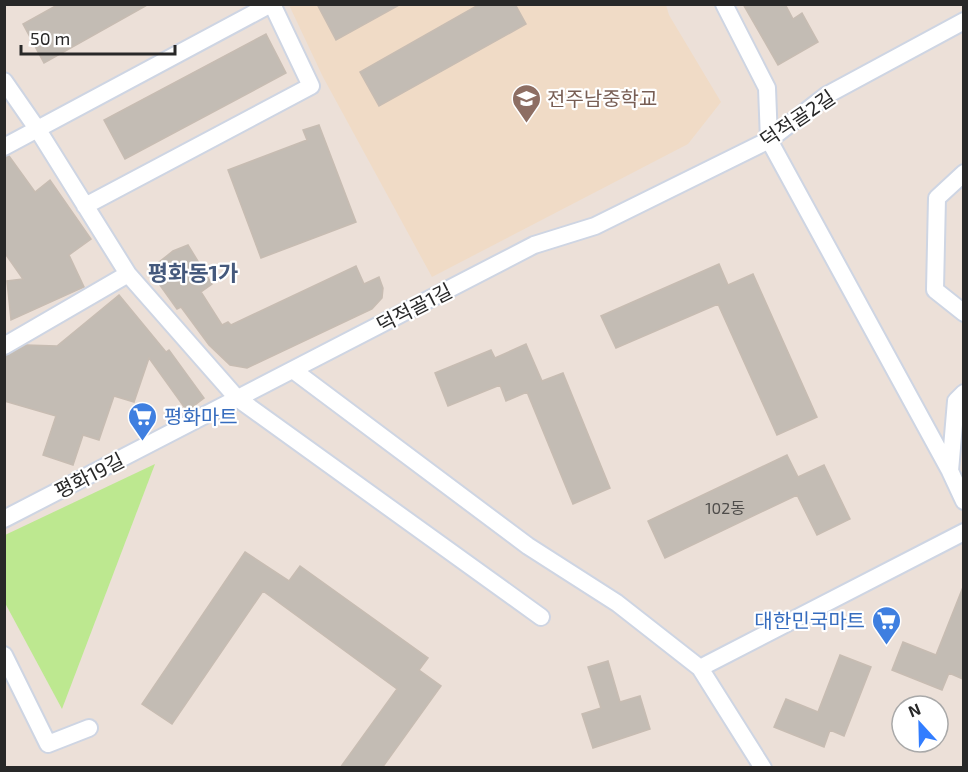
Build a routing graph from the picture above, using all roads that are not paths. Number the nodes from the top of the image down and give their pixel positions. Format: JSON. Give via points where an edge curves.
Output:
{"nodes":[{"id":1,"x":271,"y":4,"type":"edge"},
{"id":2,"x":724,"y":4,"type":"edge"},
{"id":3,"x":963,"y":21,"type":"edge"},
{"id":4,"x":4,"y":81,"type":"edge"},
{"id":5,"x":39,"y":130,"type":"junction"},
{"id":6,"x":769,"y":140,"type":"junction"},
{"id":7,"x":4,"y":147,"type":"edge"},
{"id":8,"x":963,"y":173,"type":"edge"},
{"id":9,"x":85,"y":206,"type":"junction"},
{"id":10,"x":595,"y":226,"type":"joint"},
{"id":11,"x":128,"y":274,"type":"junction"},
{"id":12,"x":963,"y":313,"type":"edge"},
{"id":13,"x":4,"y":346,"type":"edge"},
{"id":14,"x":293,"y":370,"type":"junction"},
{"id":15,"x":963,"y":393,"type":"edge"},
{"id":16,"x":237,"y":398,"type":"junction"},
{"id":17,"x":950,"y":471,"type":"junction"},
{"id":18,"x":963,"y":501,"type":"edge"},
{"id":19,"x":4,"y":519,"type":"edge"},
{"id":20,"x":963,"y":532,"type":"edge"},
{"id":21,"x":541,"y":617,"type":"dead end"},
{"id":22,"x":4,"y":655,"type":"edge"},
{"id":23,"x":700,"y":668,"type":"junction"},
{"id":24,"x":89,"y":728,"type":"dead end"},
{"id":25,"x":763,"y":768,"type":"edge"}],
"edges":[{"from":1,"to":5,"type":"street"},
{"from":1,"to":9,"type":"street","via":[[311,86]]},
{"from":2,"to":6,"type":"street","via":[[767,88]]},
{"from":3,"to":6,"type":"street","name":"덕적골2길","via":[[827,95]]},
{"from":4,"to":5,"type":"street"},
{"from":5,"to":7,"type":"street"},
{"from":5,"to":9,"type":"street"},
{"from":6,"to":10,"type":"street","name":"덕적골2길"},
{"from":6,"to":17,"type":"street"},
{"from":8,"to":12,"type":"street","via":[[937,198],[935,290]]},
{"from":9,"to":11,"type":"street"},
{"from":10,"to":14,"type":"street","name":"덕적골1길","via":[[534,245]]},
{"from":11,"to":13,"type":"street"},
{"from":11,"to":16,"type":"street"},
{"from":14,"to":16,"type":"street","name":"덕적골1길"},
{"from":14,"to":23,"type":"street","via":[[528,546],[617,603]]},
{"from":15,"to":17,"type":"street","via":[[956,400]]},
{"from":16,"to":19,"type":"street","name":"평화19길"},
{"from":16,"to":21,"type":"street"},
{"from":17,"to":18,"type":"street"},
{"from":20,"to":23,"type":"street"},
{"from":22,"to":24,"type":"street","via":[[48,744]]},
{"from":23,"to":25,"type":"street"}]}
